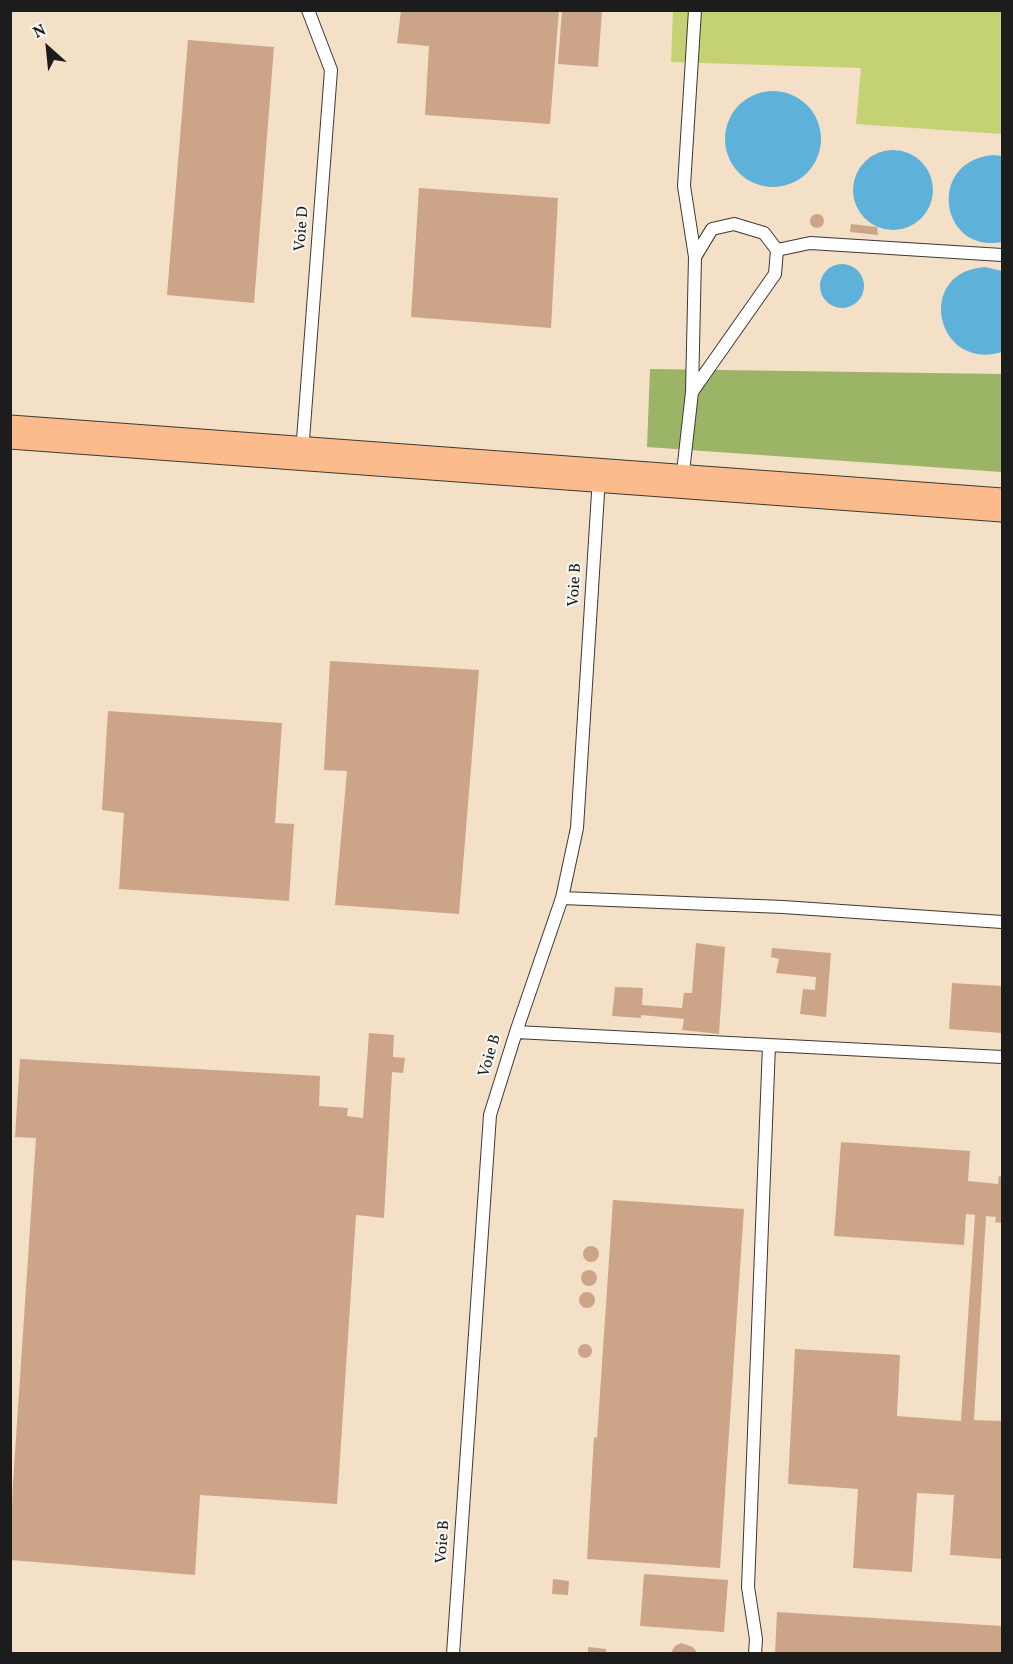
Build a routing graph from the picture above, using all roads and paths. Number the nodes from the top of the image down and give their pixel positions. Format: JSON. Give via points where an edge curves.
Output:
{"nodes":[{"id":1,"x":308,"y":10,"type":"edge"},
{"id":2,"x":695,"y":10,"type":"edge"},
{"id":3,"x":777,"y":250,"type":"junction"},
{"id":4,"x":1002,"y":255,"type":"edge"},
{"id":5,"x":696,"y":257,"type":"junction"},
{"id":6,"x":692,"y":392,"type":"junction"},
{"id":7,"x":10,"y":432,"type":"edge"},
{"id":8,"x":302,"y":454,"type":"junction"},
{"id":9,"x":599,"y":476,"type":"junction"},
{"id":10,"x":682,"y":482,"type":"junction"},
{"id":11,"x":1002,"y":506,"type":"edge"},
{"id":12,"x":562,"y":898,"type":"junction"},
{"id":13,"x":1002,"y":922,"type":"edge"},
{"id":14,"x":516,"y":1032,"type":"junction"},
{"id":15,"x":769,"y":1045,"type":"junction"},
{"id":16,"x":1002,"y":1057,"type":"edge"},
{"id":17,"x":453,"y":1653,"type":"edge"},
{"id":18,"x":755,"y":1653,"type":"edge"}],
"edges":[{"from":1,"to":8,"type":"lane","name":"Voie D","via":[[332,70]]},
{"from":2,"to":5,"type":"lane","via":[[684,186]]},
{"from":3,"to":4,"type":"lane","via":[[810,243]]},
{"from":3,"to":5,"type":"lane","via":[[764,233],[734,224],[712,229]]},
{"from":3,"to":6,"type":"lane","via":[[775,274]]},
{"from":5,"to":6,"type":"lane"},
{"from":6,"to":10,"type":"lane"},
{"from":7,"to":8,"type":"main road"},
{"from":8,"to":9,"type":"main road"},
{"from":9,"to":10,"type":"main road"},
{"from":9,"to":12,"type":"lane","name":"Voie B","via":[[577,828]]},
{"from":10,"to":11,"type":"main road"},
{"from":12,"to":13,"type":"lane","via":[[783,907]]},
{"from":12,"to":14,"type":"lane","name":"Voie B"},
{"from":14,"to":15,"type":"lane"},
{"from":14,"to":17,"type":"lane","name":"Voie B","via":[[490,1115]]},
{"from":15,"to":16,"type":"lane"},
{"from":15,"to":18,"type":"lane","via":[[748,1587]]}]}
